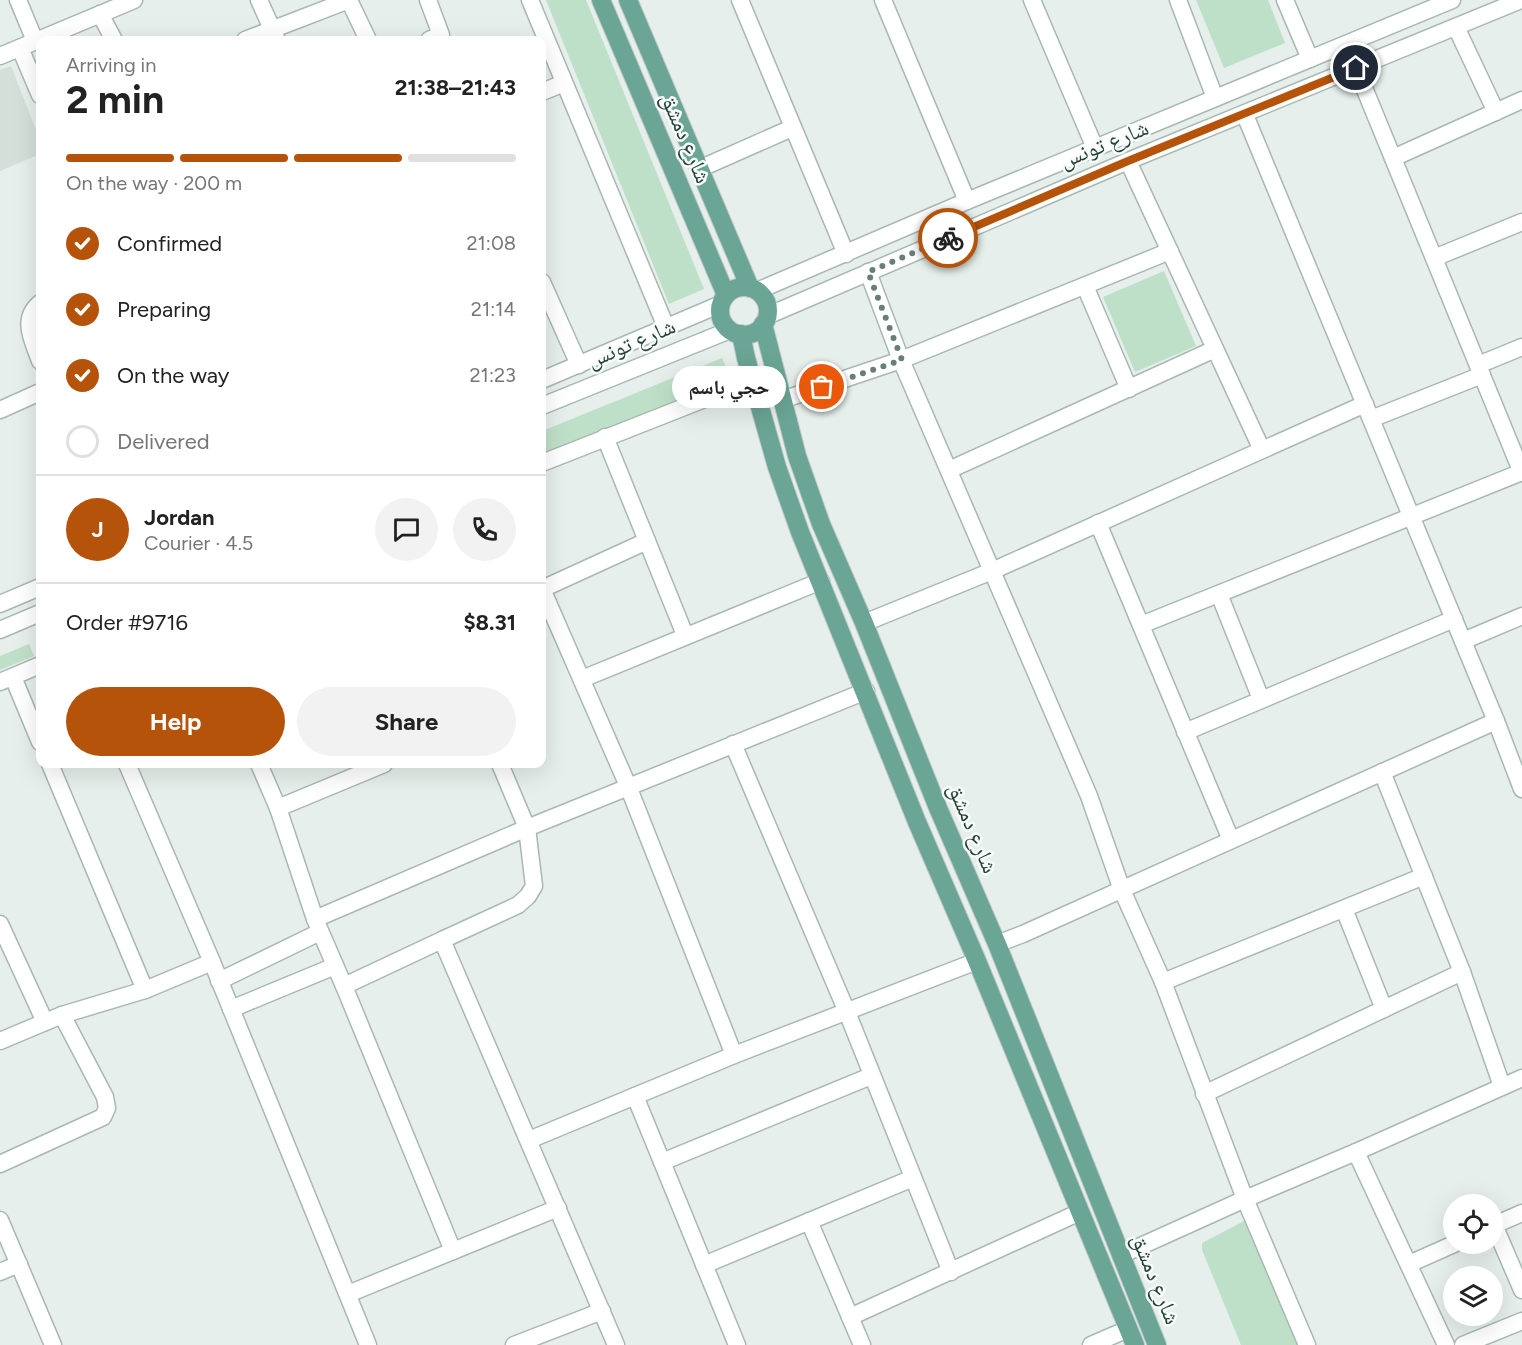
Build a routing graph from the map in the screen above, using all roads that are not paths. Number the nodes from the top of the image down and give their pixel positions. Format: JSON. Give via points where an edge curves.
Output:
{"nodes":[{"id":1,"x":18,"y":0,"type":"edge"},
{"id":2,"x":259,"y":0,"type":"edge"},
{"id":3,"x":350,"y":0,"type":"edge"},
{"id":4,"x":428,"y":0,"type":"edge"},
{"id":5,"x":530,"y":0,"type":"edge"},
{"id":6,"x":601,"y":0,"type":"edge"},
{"id":7,"x":628,"y":0,"type":"edge"},
{"id":8,"x":740,"y":0,"type":"edge"},
{"id":9,"x":883,"y":0,"type":"edge"},
{"id":10,"x":1032,"y":0,"type":"edge"},
{"id":11,"x":1178,"y":0,"type":"edge"},
{"id":12,"x":1285,"y":0,"type":"edge"},
{"id":13,"x":1452,"y":0,"type":"edge"},
{"id":14,"x":1521,"y":0,"type":"edge"},
{"id":15,"x":126,"y":2,"type":"edge"},
{"id":16,"x":1434,"y":3,"type":"edge"},
{"id":17,"x":100,"y":14,"type":"junction"},
{"id":18,"x":1456,"y":27,"type":"junction"},
{"id":19,"x":275,"y":35,"type":"edge"},
{"id":20,"x":47,"y":36,"type":"edge"},
{"id":21,"x":112,"y":36,"type":"edge"},
{"id":22,"x":366,"y":36,"type":"edge"},
{"id":23,"x":437,"y":36,"type":"edge"},
{"id":24,"x":545,"y":36,"type":"edge"},
{"id":25,"x":1366,"y":36,"type":"junction"},
{"id":26,"x":546,"y":39,"type":"edge"},
{"id":27,"x":36,"y":41,"type":"edge"},
{"id":28,"x":28,"y":44,"type":"junction"},
{"id":29,"x":0,"y":56,"type":"edge"},
{"id":30,"x":1310,"y":59,"type":"junction"},
{"id":31,"x":1377,"y":60,"type":"junction"},
{"id":32,"x":1356,"y":68,"type":"junction"},
{"id":33,"x":36,"y":78,"type":"edge"},
{"id":34,"x":564,"y":83,"type":"junction"},
{"id":35,"x":546,"y":90,"type":"edge"},
{"id":36,"x":1215,"y":98,"type":"junction"},
{"id":37,"x":1522,"y":100,"type":"edge"},
{"id":38,"x":1496,"y":112,"type":"junction"},
{"id":39,"x":1245,"y":115,"type":"junction"},
{"id":40,"x":792,"y":128,"type":"junction"},
{"id":41,"x":1095,"y":148,"type":"junction"},
{"id":42,"x":1393,"y":158,"type":"junction"},
{"id":43,"x":1128,"y":161,"type":"junction"},
{"id":44,"x":699,"y":169,"type":"junction"},
{"id":45,"x":967,"y":201,"type":"junction"},
{"id":46,"x":1522,"y":222,"type":"edge"},
{"id":47,"x":1170,"y":251,"type":"junction"},
{"id":48,"x":846,"y":254,"type":"junction"},
{"id":49,"x":1434,"y":258,"type":"junction"},
{"id":50,"x":868,"y":272,"type":"junction"},
{"id":51,"x":1085,"y":286,"type":"junction"},
{"id":52,"x":754,"y":290,"type":"junction"},
{"id":53,"x":546,"y":291,"type":"edge"},
{"id":54,"x":723,"y":300,"type":"junction"},
{"id":55,"x":36,"y":306,"type":"edge"},
{"id":56,"x":765,"y":320,"type":"junction"},
{"id":57,"x":666,"y":327,"type":"junction"},
{"id":58,"x":736,"y":332,"type":"junction"},
{"id":59,"x":1522,"y":347,"type":"edge"},
{"id":60,"x":36,"y":349,"type":"edge"},
{"id":61,"x":1215,"y":350,"type":"junction"},
{"id":62,"x":902,"y":360,"type":"junction"},
{"id":63,"x":579,"y":365,"type":"junction"},
{"id":64,"x":1480,"y":370,"type":"junction"},
{"id":65,"x":546,"y":378,"type":"edge"},
{"id":66,"x":753,"y":380,"type":"junction"},
{"id":67,"x":1129,"y":389,"type":"junction"},
{"id":68,"x":36,"y":394,"type":"edge"},
{"id":69,"x":783,"y":400,"type":"junction"},
{"id":70,"x":546,"y":404,"type":"edge"},
{"id":71,"x":0,"y":410,"type":"edge"},
{"id":72,"x":1368,"y":412,"type":"junction"},
{"id":73,"x":605,"y":437,"type":"junction"},
{"id":74,"x":1262,"y":450,"type":"junction"},
{"id":75,"x":546,"y":461,"type":"edge"},
{"id":76,"x":949,"y":471,"type":"junction"},
{"id":77,"x":1522,"y":472,"type":"edge"},
{"id":78,"x":1412,"y":518,"type":"junction"},
{"id":79,"x":1098,"y":523,"type":"junction"},
{"id":80,"x":647,"y":541,"type":"junction"},
{"id":81,"x":992,"y":570,"type":"junction"},
{"id":82,"x":821,"y":582,"type":"junction"},
{"id":83,"x":546,"y":587,"type":"edge"},
{"id":84,"x":36,"y":589,"type":"edge"},
{"id":85,"x":1219,"y":594,"type":"junction"},
{"id":86,"x":546,"y":598,"type":"edge"},
{"id":87,"x":0,"y":604,"type":"edge"},
{"id":88,"x":36,"y":615,"type":"edge"},
{"id":89,"x":1522,"y":616,"type":"edge"},
{"id":90,"x":1454,"y":619,"type":"junction"},
{"id":91,"x":864,"y":623,"type":"junction"},
{"id":92,"x":1141,"y":625,"type":"junction"},
{"id":93,"x":0,"y":630,"type":"edge"},
{"id":94,"x":685,"y":635,"type":"junction"},
{"id":95,"x":1463,"y":641,"type":"junction"},
{"id":96,"x":36,"y":667,"type":"edge"},
{"id":97,"x":7,"y":679,"type":"edge"},
{"id":98,"x":582,"y":679,"type":"junction"},
{"id":99,"x":866,"y":691,"type":"junction"},
{"id":100,"x":1262,"y":699,"type":"junction"},
{"id":101,"x":1496,"y":721,"type":"junction"},
{"id":102,"x":1185,"y":732,"type":"junction"},
{"id":103,"x":36,"y":734,"type":"edge"},
{"id":104,"x":733,"y":744,"type":"junction"},
{"id":105,"x":52,"y":768,"type":"edge"},
{"id":106,"x":129,"y":768,"type":"edge"},
{"id":107,"x":261,"y":768,"type":"edge"},
{"id":108,"x":371,"y":768,"type":"edge"},
{"id":109,"x":502,"y":768,"type":"edge"},
{"id":110,"x":1382,"y":772,"type":"junction"},
{"id":111,"x":1519,"y":772,"type":"edge"},
{"id":112,"x":628,"y":786,"type":"junction"},
{"id":113,"x":1522,"y":789,"type":"edge"},
{"id":114,"x":278,"y":808,"type":"junction"},
{"id":115,"x":526,"y":828,"type":"junction"},
{"id":116,"x":1231,"y":840,"type":"junction"},
{"id":117,"x":1424,"y":876,"type":"junction"},
{"id":118,"x":1122,"y":890,"type":"junction"},
{"id":119,"x":1344,"y":909,"type":"junction"},
{"id":120,"x":317,"y":926,"type":"junction"},
{"id":121,"x":1,"y":930,"type":"edge"},
{"id":122,"x":442,"y":940,"type":"junction"},
{"id":123,"x":997,"y":944,"type":"junction"},
{"id":124,"x":977,"y":961,"type":"junction"},
{"id":125,"x":212,"y":962,"type":"junction"},
{"id":126,"x":335,"y":966,"type":"junction"},
{"id":127,"x":1462,"y":972,"type":"junction"},
{"id":128,"x":219,"y":981,"type":"junction"},
{"id":129,"x":1162,"y":982,"type":"junction"},
{"id":130,"x":344,"y":986,"type":"junction"},
{"id":131,"x":145,"y":990,"type":"junction"},
{"id":132,"x":231,"y":1009,"type":"junction"},
{"id":133,"x":1384,"y":1009,"type":"junction"},
{"id":134,"x":847,"y":1012,"type":"junction"},
{"id":135,"x":62,"y":1015,"type":"junction"},
{"id":136,"x":45,"y":1022,"type":"junction"},
{"id":137,"x":0,"y":1041,"type":"edge"},
{"id":138,"x":734,"y":1055,"type":"junction"},
{"id":139,"x":871,"y":1076,"type":"junction"},
{"id":140,"x":1522,"y":1078,"type":"edge"},
{"id":141,"x":1502,"y":1086,"type":"junction"},
{"id":142,"x":1204,"y":1094,"type":"junction"},
{"id":143,"x":635,"y":1096,"type":"junction"},
{"id":144,"x":529,"y":1140,"type":"junction"},
{"id":145,"x":1356,"y":1152,"type":"junction"},
{"id":146,"x":662,"y":1162,"type":"junction"},
{"id":147,"x":0,"y":1164,"type":"edge"},
{"id":148,"x":913,"y":1178,"type":"junction"},
{"id":149,"x":1245,"y":1199,"type":"junction"},
{"id":150,"x":558,"y":1208,"type":"junction"},
{"id":151,"x":1080,"y":1212,"type":"junction"},
{"id":152,"x":1522,"y":1213,"type":"edge"},
{"id":153,"x":0,"y":1220,"type":"edge"},
{"id":154,"x":809,"y":1221,"type":"junction"},
{"id":155,"x":1503,"y":1222,"type":"edge"},
{"id":156,"x":1503,"y":1248,"type":"edge"},
{"id":157,"x":1443,"y":1249,"type":"edge"},
{"id":158,"x":453,"y":1251,"type":"junction"},
{"id":159,"x":1121,"y":1256,"type":"junction"},
{"id":160,"x":19,"y":1264,"type":"junction"},
{"id":161,"x":1409,"y":1264,"type":"junction"},
{"id":162,"x":704,"y":1265,"type":"junction"},
{"id":163,"x":0,"y":1272,"type":"edge"},
{"id":164,"x":951,"y":1272,"type":"junction"},
{"id":165,"x":1522,"y":1290,"type":"edge"},
{"id":166,"x":348,"y":1294,"type":"junction"},
{"id":167,"x":602,"y":1311,"type":"junction"},
{"id":168,"x":850,"y":1317,"type":"junction"},
{"id":169,"x":1522,"y":1321,"type":"edge"},
{"id":170,"x":1132,"y":1337,"type":"edge"},
{"id":171,"x":53,"y":1345,"type":"edge"},
{"id":172,"x":368,"y":1345,"type":"edge"},
{"id":173,"x":514,"y":1345,"type":"edge"},
{"id":174,"x":616,"y":1345,"type":"edge"},
{"id":175,"x":737,"y":1345,"type":"edge"},
{"id":176,"x":862,"y":1345,"type":"edge"},
{"id":177,"x":1091,"y":1345,"type":"edge"},
{"id":178,"x":1157,"y":1345,"type":"edge"},
{"id":179,"x":1307,"y":1345,"type":"edge"},
{"id":180,"x":1446,"y":1345,"type":"edge"},
{"id":181,"x":1463,"y":1345,"type":"edge"}],
"edges":[{"from":1,"to":28,"type":"street"},
{"from":2,"to":19,"type":"street"},
{"from":3,"to":19,"type":"street"},
{"from":3,"to":22,"type":"street"},
{"from":4,"to":23,"type":"street"},
{"from":5,"to":24,"type":"street"},
{"from":6,"to":54,"type":"main road","name":"شارع دمشق"},
{"from":7,"to":44,"type":"main road","name":"شارع دمشق"},
{"from":8,"to":40,"type":"street"},
{"from":9,"to":45,"type":"street"},
{"from":10,"to":41,"type":"street"},
{"from":11,"to":36,"type":"street"},
{"from":12,"to":30,"type":"street"},
{"from":13,"to":16,"type":"street","name":"شارع تونس"},
{"from":14,"to":18,"type":"street","name":"شارع تونس"},
{"from":15,"to":17,"type":"street"},
{"from":16,"to":25,"type":"street","name":"شارع تونس"},
{"from":17,"to":20,"type":"street"},
{"from":17,"to":21,"type":"street"},
{"from":18,"to":31,"type":"street","name":"شارع تونس"},
{"from":18,"to":38,"type":"street"},
{"from":25,"to":30,"type":"street","name":"شارع تونس"},
{"from":25,"to":31,"type":"street"},
{"from":26,"to":34,"type":"street"},
{"from":27,"to":28,"type":"street"},
{"from":28,"to":29,"type":"street"},
{"from":28,"to":33,"type":"street"},
{"from":30,"to":36,"type":"street","name":"شارع تونس"},
{"from":31,"to":32,"type":"street","name":"شارع تونس"},
{"from":32,"to":39,"type":"street","name":"شارع تونس"},
{"from":32,"to":42,"type":"street"},
{"from":34,"to":35,"type":"street"},
{"from":34,"to":57,"type":"street"},
{"from":36,"to":41,"type":"street","name":"شارع تونس"},
{"from":37,"to":38,"type":"street"},
{"from":38,"to":42,"type":"street"},
{"from":39,"to":43,"type":"street","name":"شارع تونس"},
{"from":39,"to":72,"type":"street"},
{"from":40,"to":44,"type":"street"},
{"from":40,"to":48,"type":"street"},
{"from":41,"to":45,"type":"street","name":"شارع تونس"},
{"from":42,"to":49,"type":"street"},
{"from":43,"to":47,"type":"street"},
{"from":43,"to":50,"type":"street","name":"شارع تونس"},
{"from":44,"to":52,"type":"main road","name":"شارع دمشق"},
{"from":45,"to":48,"type":"street","name":"شارع تونس"},
{"from":46,"to":49,"type":"street"},
{"from":47,"to":51,"type":"street"},
{"from":47,"to":61,"type":"street"},
{"from":48,"to":52,"type":"street","name":"شارع تونس"},
{"from":49,"to":64,"type":"street"},
{"from":50,"to":56,"type":"street","name":"شارع تونس"},
{"from":50,"to":62,"type":"street"},
{"from":51,"to":62,"type":"street"},
{"from":51,"to":67,"type":"street"},
{"from":52,"to":54,"type":"main road","via":[[737,288]]},
{"from":52,"to":56,"type":"main road","via":[[766,302]]},
{"from":53,"to":63,"type":"street"},
{"from":54,"to":57,"type":"street","name":"شارع تونس"},
{"from":54,"to":58,"type":"main road","via":[[721,319]]},
{"from":55,"to":60,"type":"street","via":[[28,325]]},
{"from":56,"to":58,"type":"main road","via":[[754,332]]},
{"from":56,"to":69,"type":"main road","name":"شارع دمشق"},
{"from":57,"to":63,"type":"street","name":"شارع تونس"},
{"from":58,"to":66,"type":"main road","name":"شارع دمشق"},
{"from":58,"to":70,"type":"street","name":"شارع تونس"},
{"from":59,"to":64,"type":"street"},
{"from":61,"to":67,"type":"street"},
{"from":61,"to":74,"type":"street"},
{"from":62,"to":69,"type":"street"},
{"from":62,"to":76,"type":"street"},
{"from":63,"to":65,"type":"street","name":"شارع تونس"},
{"from":64,"to":72,"type":"street"},
{"from":64,"to":77,"type":"street"},
{"from":66,"to":73,"type":"street"},
{"from":66,"to":82,"type":"main road","name":"شارع دمشق","via":[[784,489]]},
{"from":67,"to":76,"type":"street"},
{"from":68,"to":71,"type":"street"},
{"from":69,"to":91,"type":"main road","name":"شارع دمشق","via":[[808,491]]},
{"from":72,"to":74,"type":"street"},
{"from":72,"to":78,"type":"street"},
{"from":73,"to":75,"type":"street"},
{"from":73,"to":80,"type":"street"},
{"from":74,"to":79,"type":"street"},
{"from":76,"to":81,"type":"street"},
{"from":77,"to":78,"type":"street"},
{"from":78,"to":85,"type":"street"},
{"from":78,"to":90,"type":"street"},
{"from":79,"to":81,"type":"street"},
{"from":79,"to":92,"type":"street"},
{"from":80,"to":83,"type":"street"},
{"from":80,"to":94,"type":"street"},
{"from":81,"to":91,"type":"street"},
{"from":81,"to":118,"type":"street","via":[[1089,796]]},
{"from":82,"to":94,"type":"street"},
{"from":82,"to":99,"type":"main road","name":"شارع دمشق"},
{"from":84,"to":87,"type":"street"},
{"from":85,"to":92,"type":"street"},
{"from":85,"to":100,"type":"street"},
{"from":86,"to":98,"type":"street"},
{"from":88,"to":93,"type":"street"},
{"from":89,"to":95,"type":"street"},
{"from":90,"to":95,"type":"street"},
{"from":90,"to":100,"type":"street"},
{"from":91,"to":123,"type":"main road","name":"شارع دمشق"},
{"from":92,"to":102,"type":"street"},
{"from":94,"to":98,"type":"street"},
{"from":95,"to":101,"type":"street"},
{"from":96,"to":97,"type":"street"},
{"from":97,"to":103,"type":"street"},
{"from":98,"to":112,"type":"street"},
{"from":99,"to":104,"type":"street"},
{"from":99,"to":124,"type":"main road","name":"شارع دمشق"},
{"from":100,"to":102,"type":"street"},
{"from":101,"to":110,"type":"street"},
{"from":101,"to":111,"type":"street"},
{"from":102,"to":116,"type":"street"},
{"from":104,"to":112,"type":"street"},
{"from":104,"to":134,"type":"street"},
{"from":105,"to":131,"type":"street"},
{"from":106,"to":125,"type":"street"},
{"from":107,"to":114,"type":"street"},
{"from":108,"to":114,"type":"street"},
{"from":109,"to":115,"type":"street"},
{"from":110,"to":116,"type":"street"},
{"from":110,"to":117,"type":"street"},
{"from":111,"to":113,"type":"street"},
{"from":112,"to":115,"type":"street"},
{"from":112,"to":138,"type":"street"},
{"from":114,"to":120,"type":"street"},
{"from":115,"to":120,"type":"street"},
{"from":115,"to":122,"type":"street","via":[[534,886],[528,896],[518,905]]},
{"from":116,"to":118,"type":"street"},
{"from":117,"to":119,"type":"street"},
{"from":117,"to":127,"type":"street"},
{"from":118,"to":123,"type":"street"},
{"from":118,"to":129,"type":"street"},
{"from":119,"to":129,"type":"street"},
{"from":119,"to":133,"type":"street"},
{"from":120,"to":126,"type":"street"},
{"from":120,"to":128,"type":"street"},
{"from":121,"to":136,"type":"street"},
{"from":122,"to":130,"type":"street"},
{"from":122,"to":144,"type":"street"},
{"from":123,"to":159,"type":"main road","name":"شارع دمشق"},
{"from":124,"to":134,"type":"street"},
{"from":124,"to":151,"type":"main road","name":"شارع دمشق"},
{"from":125,"to":128,"type":"street"},
{"from":125,"to":131,"type":"street"},
{"from":126,"to":130,"type":"street"},
{"from":126,"to":132,"type":"street"},
{"from":127,"to":133,"type":"street"},
{"from":127,"to":141,"type":"street"},
{"from":128,"to":132,"type":"street"},
{"from":129,"to":142,"type":"street"},
{"from":130,"to":158,"type":"street"},
{"from":131,"to":135,"type":"street"},
{"from":132,"to":166,"type":"street"},
{"from":133,"to":142,"type":"street"},
{"from":134,"to":138,"type":"street"},
{"from":134,"to":139,"type":"street"},
{"from":135,"to":136,"type":"street"},
{"from":135,"to":147,"type":"street","via":[[105,1096],[107,1108],[103,1117]]},
{"from":136,"to":137,"type":"street"},
{"from":138,"to":143,"type":"street"},
{"from":139,"to":146,"type":"street"},
{"from":139,"to":148,"type":"street"},
{"from":140,"to":141,"type":"street"},
{"from":141,"to":145,"type":"street"},
{"from":142,"to":149,"type":"street"},
{"from":143,"to":144,"type":"street"},
{"from":143,"to":146,"type":"street"},
{"from":144,"to":150,"type":"street"},
{"from":145,"to":149,"type":"street"},
{"from":145,"to":161,"type":"street"},
{"from":146,"to":162,"type":"street"},
{"from":148,"to":154,"type":"street"},
{"from":148,"to":164,"type":"street"},
{"from":149,"to":159,"type":"street"},
{"from":149,"to":179,"type":"street"},
{"from":150,"to":158,"type":"street"},
{"from":150,"to":167,"type":"street"},
{"from":151,"to":164,"type":"street"},
{"from":151,"to":170,"type":"main road","name":"شارع دمشق"},
{"from":152,"to":155,"type":"street"},
{"from":153,"to":160,"type":"street"},
{"from":154,"to":162,"type":"street"},
{"from":154,"to":168,"type":"street"},
{"from":156,"to":165,"type":"street"},
{"from":157,"to":161,"type":"street"},
{"from":158,"to":166,"type":"street"},
{"from":159,"to":178,"type":"main road","name":"شارع دمشق"},
{"from":160,"to":163,"type":"street"},
{"from":160,"to":171,"type":"street"},
{"from":161,"to":180,"type":"street"},
{"from":162,"to":175,"type":"street"},
{"from":164,"to":168,"type":"street"},
{"from":166,"to":172,"type":"street"},
{"from":167,"to":173,"type":"street"},
{"from":167,"to":174,"type":"street"},
{"from":168,"to":176,"type":"street"},
{"from":169,"to":181,"type":"street"},
{"from":170,"to":177,"type":"street"}]}
